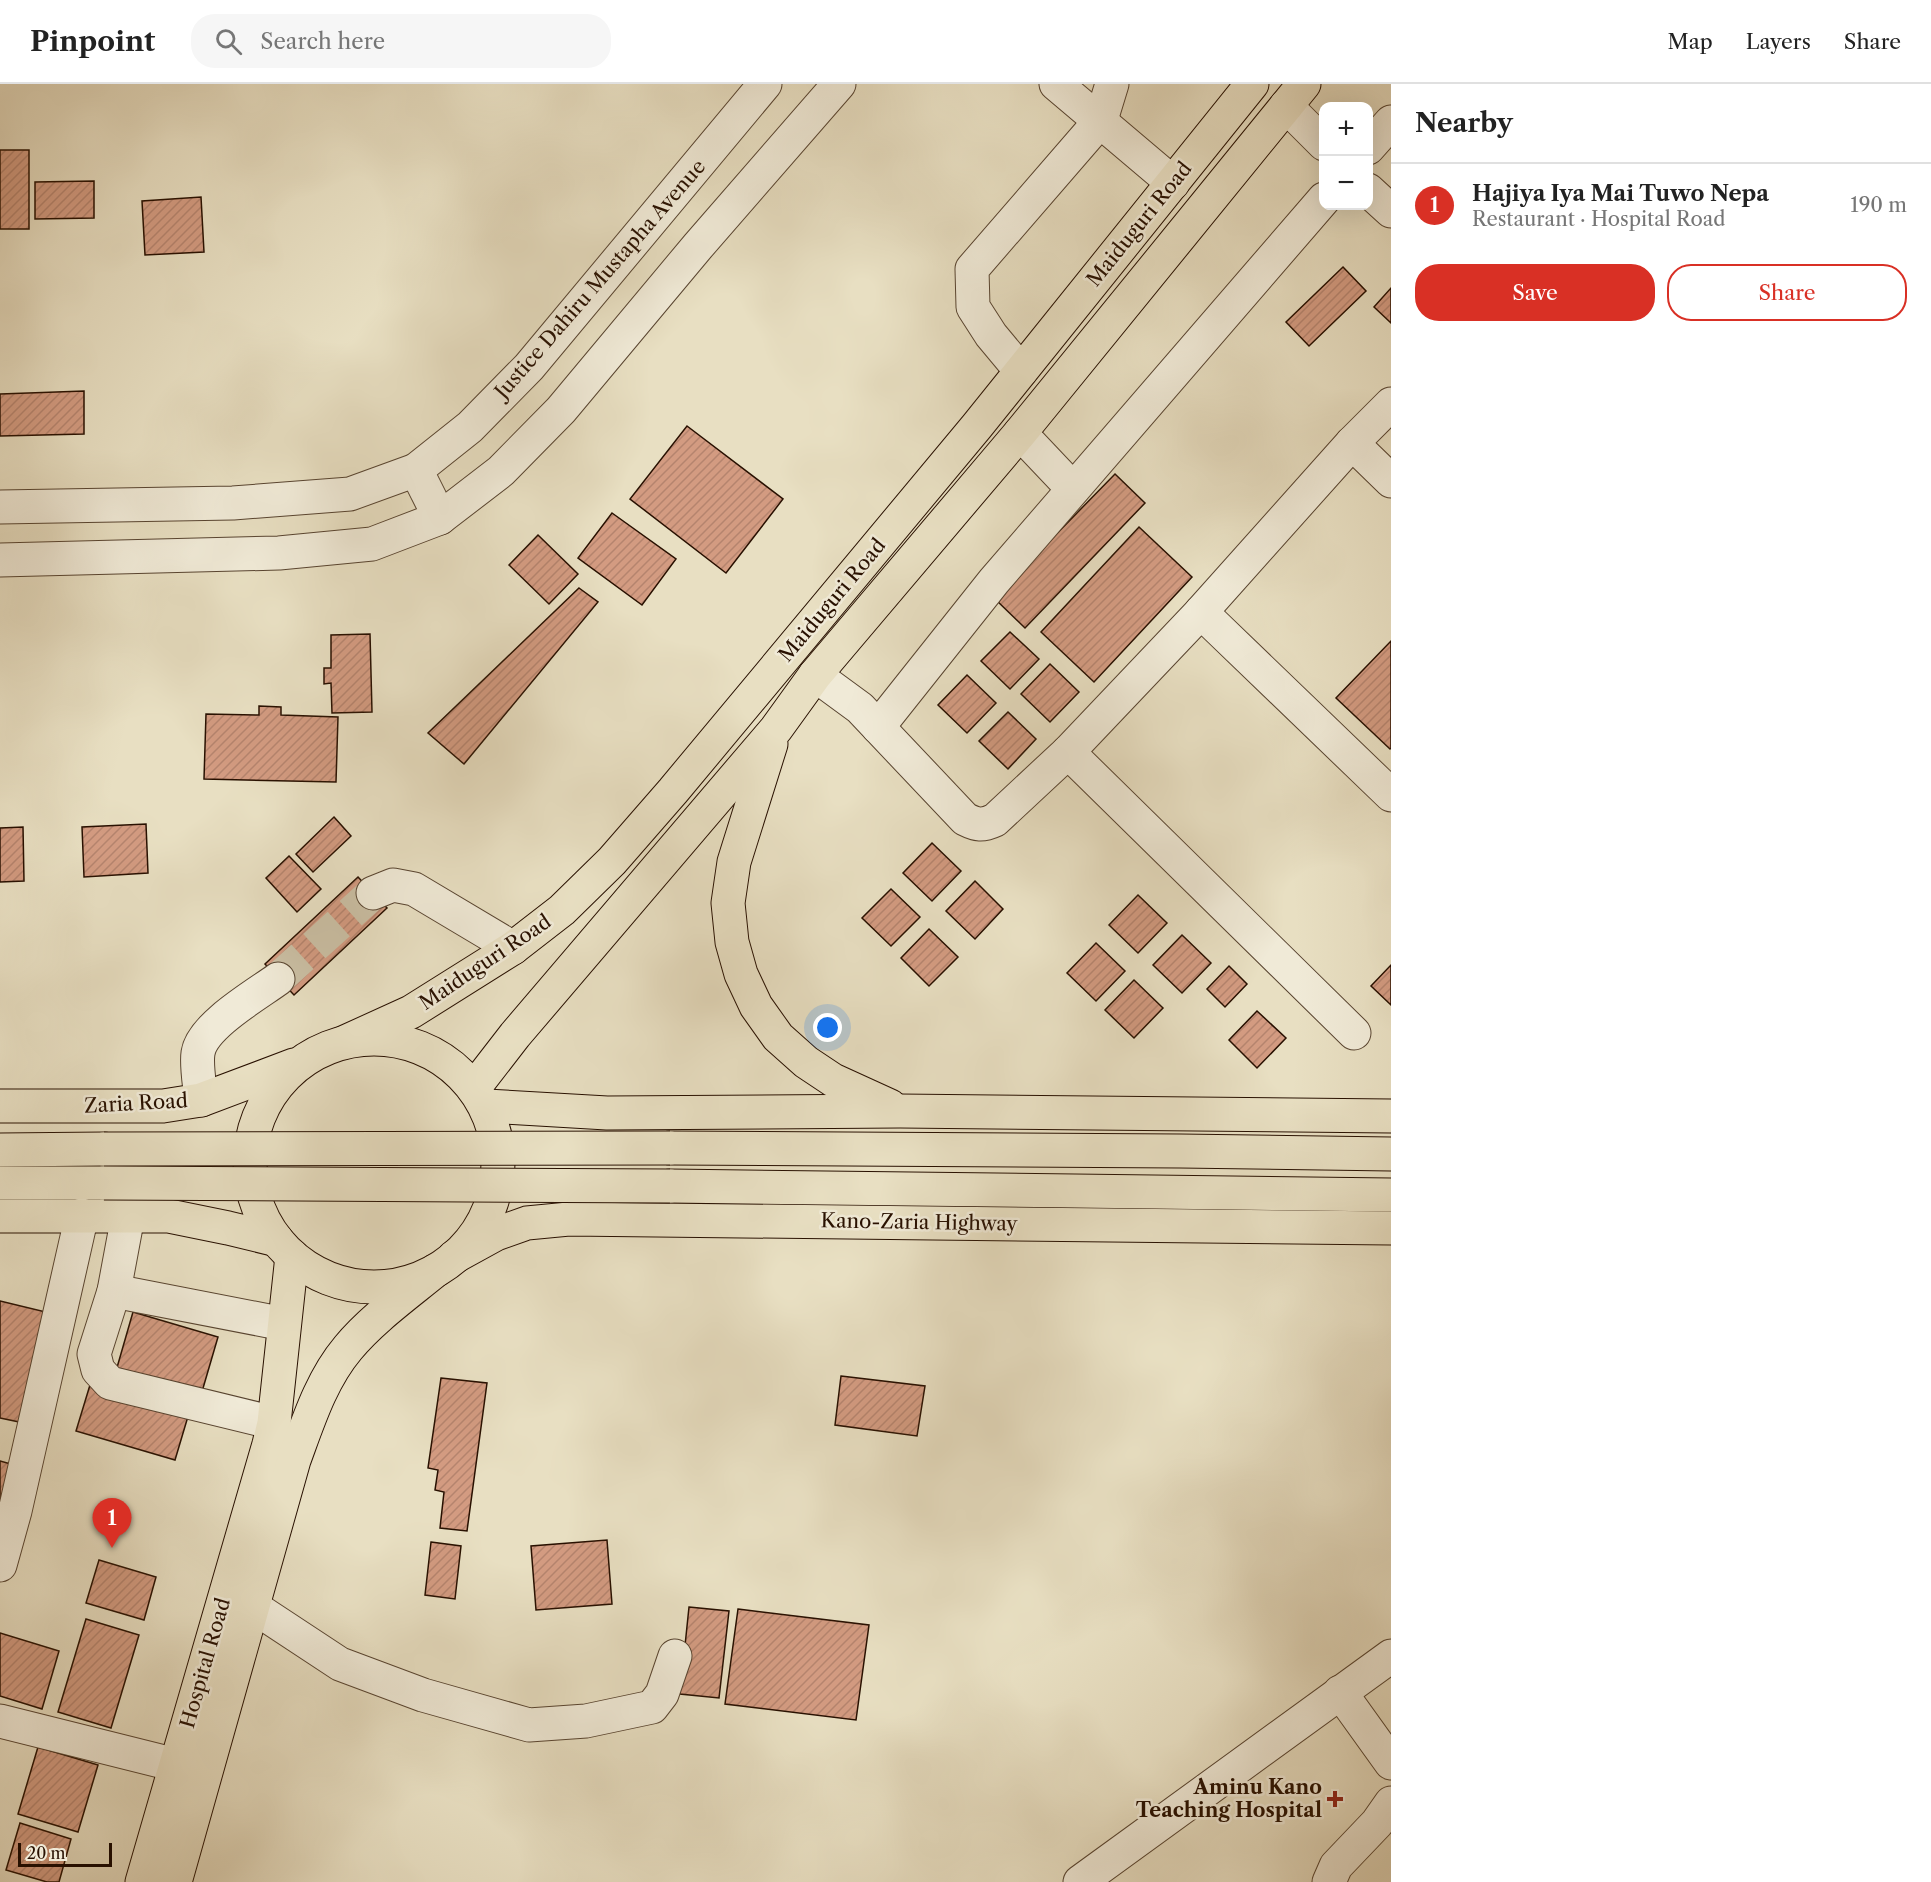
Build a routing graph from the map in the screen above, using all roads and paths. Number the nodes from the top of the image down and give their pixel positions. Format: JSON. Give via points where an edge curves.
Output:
{"nodes":[{"id":1,"x":765,"y":84,"type":"edge"},
{"id":2,"x":839,"y":84,"type":"edge"},
{"id":3,"x":1056,"y":84,"type":"edge"},
{"id":4,"x":1112,"y":84,"type":"edge"},
{"id":5,"x":1220,"y":84,"type":"edge"},
{"id":6,"x":1252,"y":84,"type":"edge"},
{"id":7,"x":1295,"y":95,"type":"edge"},
{"id":8,"x":1101,"y":120,"type":"junction"},
{"id":9,"x":1391,"y":122,"type":"edge"},
{"id":10,"x":1216,"y":129,"type":"junction"},
{"id":11,"x":1319,"y":137,"type":"edge"},
{"id":12,"x":1373,"y":142,"type":"edge"},
{"id":13,"x":1173,"y":183,"type":"junction"},
{"id":14,"x":1373,"y":195,"type":"edge"},
{"id":15,"x":1319,"y":204,"type":"edge"},
{"id":16,"x":1391,"y":211,"type":"edge"},
{"id":17,"x":1021,"y":371,"type":"junction"},
{"id":18,"x":1391,"y":404,"type":"edge"},
{"id":19,"x":1020,"y":433,"type":"junction"},
{"id":20,"x":1352,"y":443,"type":"junction"},
{"id":21,"x":416,"y":470,"type":"junction"},
{"id":22,"x":1391,"y":481,"type":"edge"},
{"id":23,"x":1073,"y":489,"type":"junction"},
{"id":24,"x":0,"y":507,"type":"edge"},
{"id":25,"x":440,"y":518,"type":"junction"},
{"id":26,"x":0,"y":560,"type":"edge"},
{"id":27,"x":1201,"y":612,"type":"junction"},
{"id":28,"x":815,"y":675,"type":"junction"},
{"id":29,"x":878,"y":728,"type":"junction"},
{"id":30,"x":776,"y":729,"type":"junction"},
{"id":31,"x":1068,"y":752,"type":"junction"},
{"id":32,"x":1391,"y":795,"type":"edge"},
{"id":33,"x":372,"y":892,"type":"tunnel mouth"},
{"id":34,"x":513,"y":948,"type":"junction"},
{"id":35,"x":278,"y":979,"type":"tunnel mouth"},
{"id":36,"x":1354,"y":1033,"type":"dead end"},
{"id":37,"x":345,"y":1042,"type":"junction"},
{"id":38,"x":301,"y":1063,"type":"junction"},
{"id":39,"x":480,"y":1097,"type":"junction"},
{"id":40,"x":201,"y":1100,"type":"junction"},
{"id":41,"x":0,"y":1106,"type":"edge"},
{"id":42,"x":900,"y":1111,"type":"junction"},
{"id":43,"x":1391,"y":1116,"type":"edge"},
{"id":44,"x":0,"y":1150,"type":"edge"},
{"id":45,"x":1391,"y":1154,"type":"edge"},
{"id":46,"x":0,"y":1183,"type":"edge"},
{"id":47,"x":1391,"y":1195,"type":"edge"},
{"id":48,"x":82,"y":1215,"type":"junction"},
{"id":49,"x":0,"y":1216,"type":"edge"},
{"id":50,"x":128,"y":1216,"type":"junction"},
{"id":51,"x":1391,"y":1228,"type":"edge"},
{"id":52,"x":284,"y":1248,"type":"junction"},
{"id":53,"x":444,"y":1264,"type":"junction"},
{"id":54,"x":114,"y":1291,"type":"junction"},
{"id":55,"x":284,"y":1324,"type":"junction"},
{"id":56,"x":279,"y":1443,"type":"junction"},
{"id":57,"x":0,"y":1565,"type":"edge"},
{"id":58,"x":252,"y":1606,"type":"junction"},
{"id":59,"x":675,"y":1656,"type":"dead end"},
{"id":60,"x":1391,"y":1656,"type":"edge"},
{"id":61,"x":1340,"y":1692,"type":"junction"},
{"id":62,"x":0,"y":1721,"type":"edge"},
{"id":63,"x":1391,"y":1763,"type":"edge"},
{"id":64,"x":176,"y":1765,"type":"junction"},
{"id":65,"x":1386,"y":1823,"type":"edge"},
{"id":66,"x":142,"y":1882,"type":"edge"},
{"id":67,"x":175,"y":1882,"type":"edge"},
{"id":68,"x":1080,"y":1882,"type":"edge"},
{"id":69,"x":1329,"y":1882,"type":"edge"}],
"edges":[{"from":1,"to":21,"type":"street","name":"Justice Dahiru Mustapha Avenue","via":[[529,367],[470,427]]},
{"from":2,"to":25,"type":"street","via":[[561,410],[501,471]]},
{"from":3,"to":8,"type":"street"},
{"from":4,"to":8,"type":"street"},
{"from":5,"to":10,"type":"main road"},
{"from":6,"to":10,"type":"main road","name":"Maiduguri Road"},
{"from":7,"to":11,"type":"street"},
{"from":7,"to":19,"type":"main road","name":"Maiduguri Road"},
{"from":8,"to":13,"type":"street"},
{"from":8,"to":17,"type":"street","via":[[972,269],[972,307]]},
{"from":9,"to":12,"type":"street"},
{"from":10,"to":13,"type":"main road","name":"Maiduguri Road"},
{"from":13,"to":17,"type":"main road","name":"Maiduguri Road"},
{"from":14,"to":16,"type":"street"},
{"from":15,"to":23,"type":"street"},
{"from":17,"to":34,"type":"main road","name":"Maiduguri Road","via":[[619,853],[562,910]]},
{"from":18,"to":20,"type":"street"},
{"from":19,"to":23,"type":"street"},
{"from":19,"to":28,"type":"main road","name":"Maiduguri Road"},
{"from":20,"to":22,"type":"street"},
{"from":20,"to":27,"type":"street"},
{"from":21,"to":24,"type":"street","name":"Justice Dahiru Mustapha Avenue","via":[[350,494],[233,503]]},
{"from":21,"to":25,"type":"street"},
{"from":23,"to":29,"type":"street","via":[[994,581]]},
{"from":25,"to":26,"type":"street","via":[[372,544],[337,548]]},
{"from":27,"to":31,"type":"street"},
{"from":27,"to":32,"type":"street"},
{"from":28,"to":29,"type":"street","via":[[860,708]]},
{"from":28,"to":30,"type":"main road","name":"Maiduguri Road"},
{"from":29,"to":31,"type":"street","via":[[965,819],[975,824],[994,820]]},
{"from":30,"to":39,"type":"main road","name":"Maiduguri Road","via":[[515,1035]]},
{"from":30,"to":42,"type":"main road","via":[[734,862],[728,903],[732,942],[741,974],[756,1006],[778,1037],[806,1062],[833,1080]]},
{"from":31,"to":36,"type":"street"},
{"from":33,"to":34,"type":"street","via":[[393,885],[414,889]]},
{"from":34,"to":37,"type":"main road","name":"Maiduguri Road","via":[[411,1012]]},
{"from":35,"to":40,"type":"street","via":[[209,1032],[198,1052]]},
{"from":37,"to":38,"type":"main road","name":"Maiduguri Road"},
{"from":37,"to":39,"type":"main road","via":[[382,1038],[419,1046],[451,1064]]},
{"from":38,"to":40,"type":"main road","name":"Zaria Road"},
{"from":38,"to":52,"type":"main road","via":[[273,1091],[255,1127],[250,1166],[257,1206]]},
{"from":39,"to":42,"type":"main road","via":[[607,1113]]},
{"from":39,"to":53,"type":"main road","via":[[497,1138],[498,1171],[492,1203],[477,1232]]},
{"from":40,"to":41,"type":"main road","name":"Zaria Road","via":[[163,1106]]},
{"from":42,"to":43,"type":"main road"},
{"from":44,"to":45,"type":"main road","bridge":true,"via":[[670,1148]]},
{"from":46,"to":47,"type":"main road","bridge":true},
{"from":48,"to":49,"type":"main road"},
{"from":48,"to":50,"type":"main road"},
{"from":48,"to":57,"type":"street"},
{"from":50,"to":52,"type":"main road","via":[[169,1216],[228,1228]]},
{"from":50,"to":54,"type":"street"},
{"from":51,"to":53,"type":"main road","name":"Kano-Zaria Highway","via":[[569,1219],[526,1223],[496,1234]]},
{"from":52,"to":53,"type":"main road","via":[[326,1278],[362,1286],[400,1284]]},
{"from":52,"to":55,"type":"main road"},
{"from":53,"to":56,"type":"main road","via":[[348,1348],[319,1394]]},
{"from":54,"to":55,"type":"street"},
{"from":54,"to":56,"type":"street","via":[[94,1354],[98,1370],[110,1383]]},
{"from":55,"to":56,"type":"main road"},
{"from":56,"to":58,"type":"main road","name":"Hospital Road"},
{"from":56,"to":64,"type":"main road","name":"Hospital Road"},
{"from":58,"to":59,"type":"street","via":[[340,1664],[423,1695],[529,1725],[586,1721],[652,1707],[662,1694]]},
{"from":58,"to":67,"type":"main road","name":"Hospital Road"},
{"from":60,"to":61,"type":"street"},
{"from":61,"to":63,"type":"street"},
{"from":61,"to":68,"type":"street"},
{"from":62,"to":64,"type":"street"},
{"from":64,"to":66,"type":"main road","name":"Hospital Road"},
{"from":65,"to":69,"type":"street","via":[[1336,1866]]}]}
